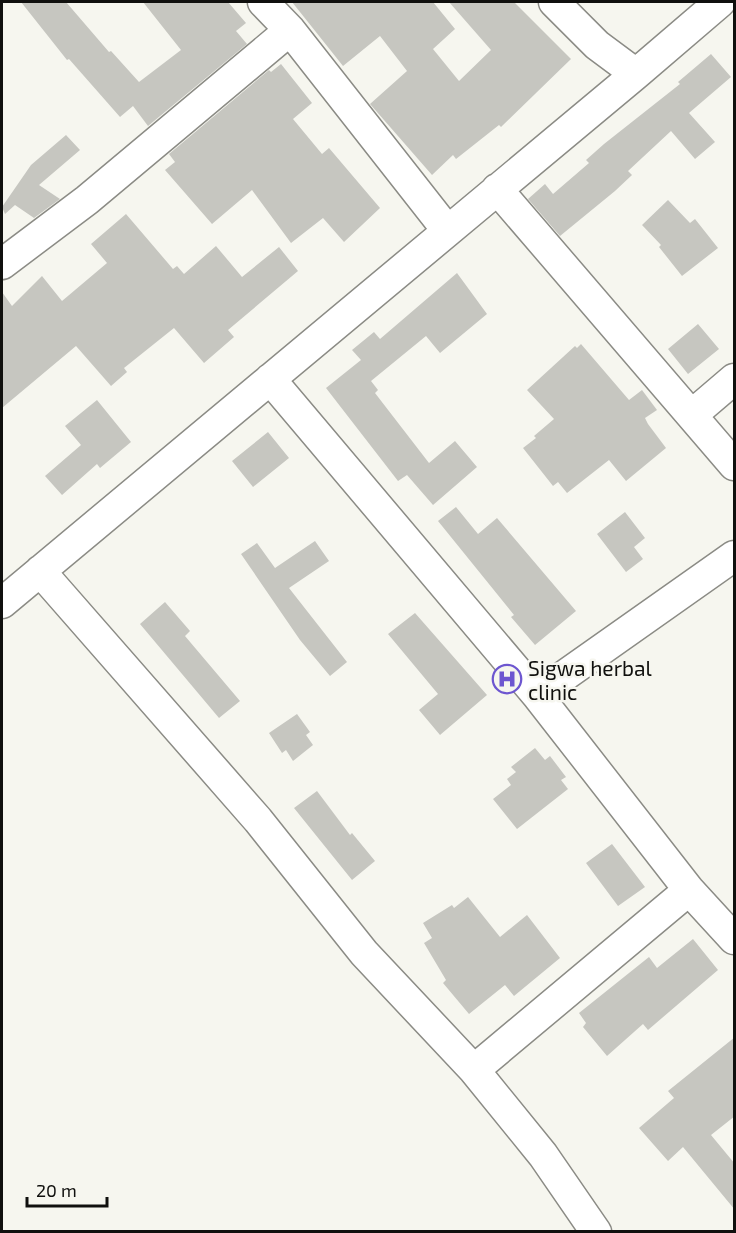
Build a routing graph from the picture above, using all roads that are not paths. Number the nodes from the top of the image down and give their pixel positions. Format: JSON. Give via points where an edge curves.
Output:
{"nodes":[{"id":1,"x":263,"y":2,"type":"edge"},
{"id":2,"x":554,"y":2,"type":"edge"},
{"id":3,"x":720,"y":2,"type":"edge"},
{"id":4,"x":290,"y":30,"type":"junction"},
{"id":5,"x":636,"y":74,"type":"junction"},
{"id":6,"x":497,"y":189,"type":"junction"},
{"id":7,"x":447,"y":230,"type":"junction"},
{"id":8,"x":2,"y":264,"type":"edge"},
{"id":9,"x":735,"y":379,"type":"edge"},
{"id":10,"x":270,"y":380,"type":"junction"},
{"id":11,"x":693,"y":414,"type":"junction"},
{"id":12,"x":735,"y":465,"type":"edge"},
{"id":13,"x":735,"y":556,"type":"edge"},
{"id":14,"x":40,"y":571,"type":"junction"},
{"id":15,"x":2,"y":603,"type":"edge"},
{"id":16,"x":537,"y":695,"type":"junction"},
{"id":17,"x":689,"y":890,"type":"junction"},
{"id":18,"x":735,"y":939,"type":"edge"},
{"id":19,"x":474,"y":1070,"type":"junction"},
{"id":20,"x":596,"y":1232,"type":"edge"}],
"edges":[{"from":1,"to":4,"type":"street"},
{"from":2,"to":5,"type":"street","via":[[597,45]]},
{"from":3,"to":5,"type":"street"},
{"from":4,"to":7,"type":"street"},
{"from":4,"to":8,"type":"street","via":[[87,200]]},
{"from":5,"to":6,"type":"street"},
{"from":6,"to":7,"type":"street"},
{"from":6,"to":11,"type":"street"},
{"from":7,"to":10,"type":"street"},
{"from":9,"to":11,"type":"street"},
{"from":10,"to":14,"type":"street"},
{"from":10,"to":16,"type":"street"},
{"from":11,"to":12,"type":"street"},
{"from":13,"to":16,"type":"street"},
{"from":14,"to":15,"type":"street"},
{"from":14,"to":19,"type":"street","via":[[258,820],[364,953]]},
{"from":16,"to":17,"type":"street"},
{"from":17,"to":18,"type":"street"},
{"from":17,"to":19,"type":"street"},
{"from":19,"to":20,"type":"street","via":[[543,1155]]}]}
